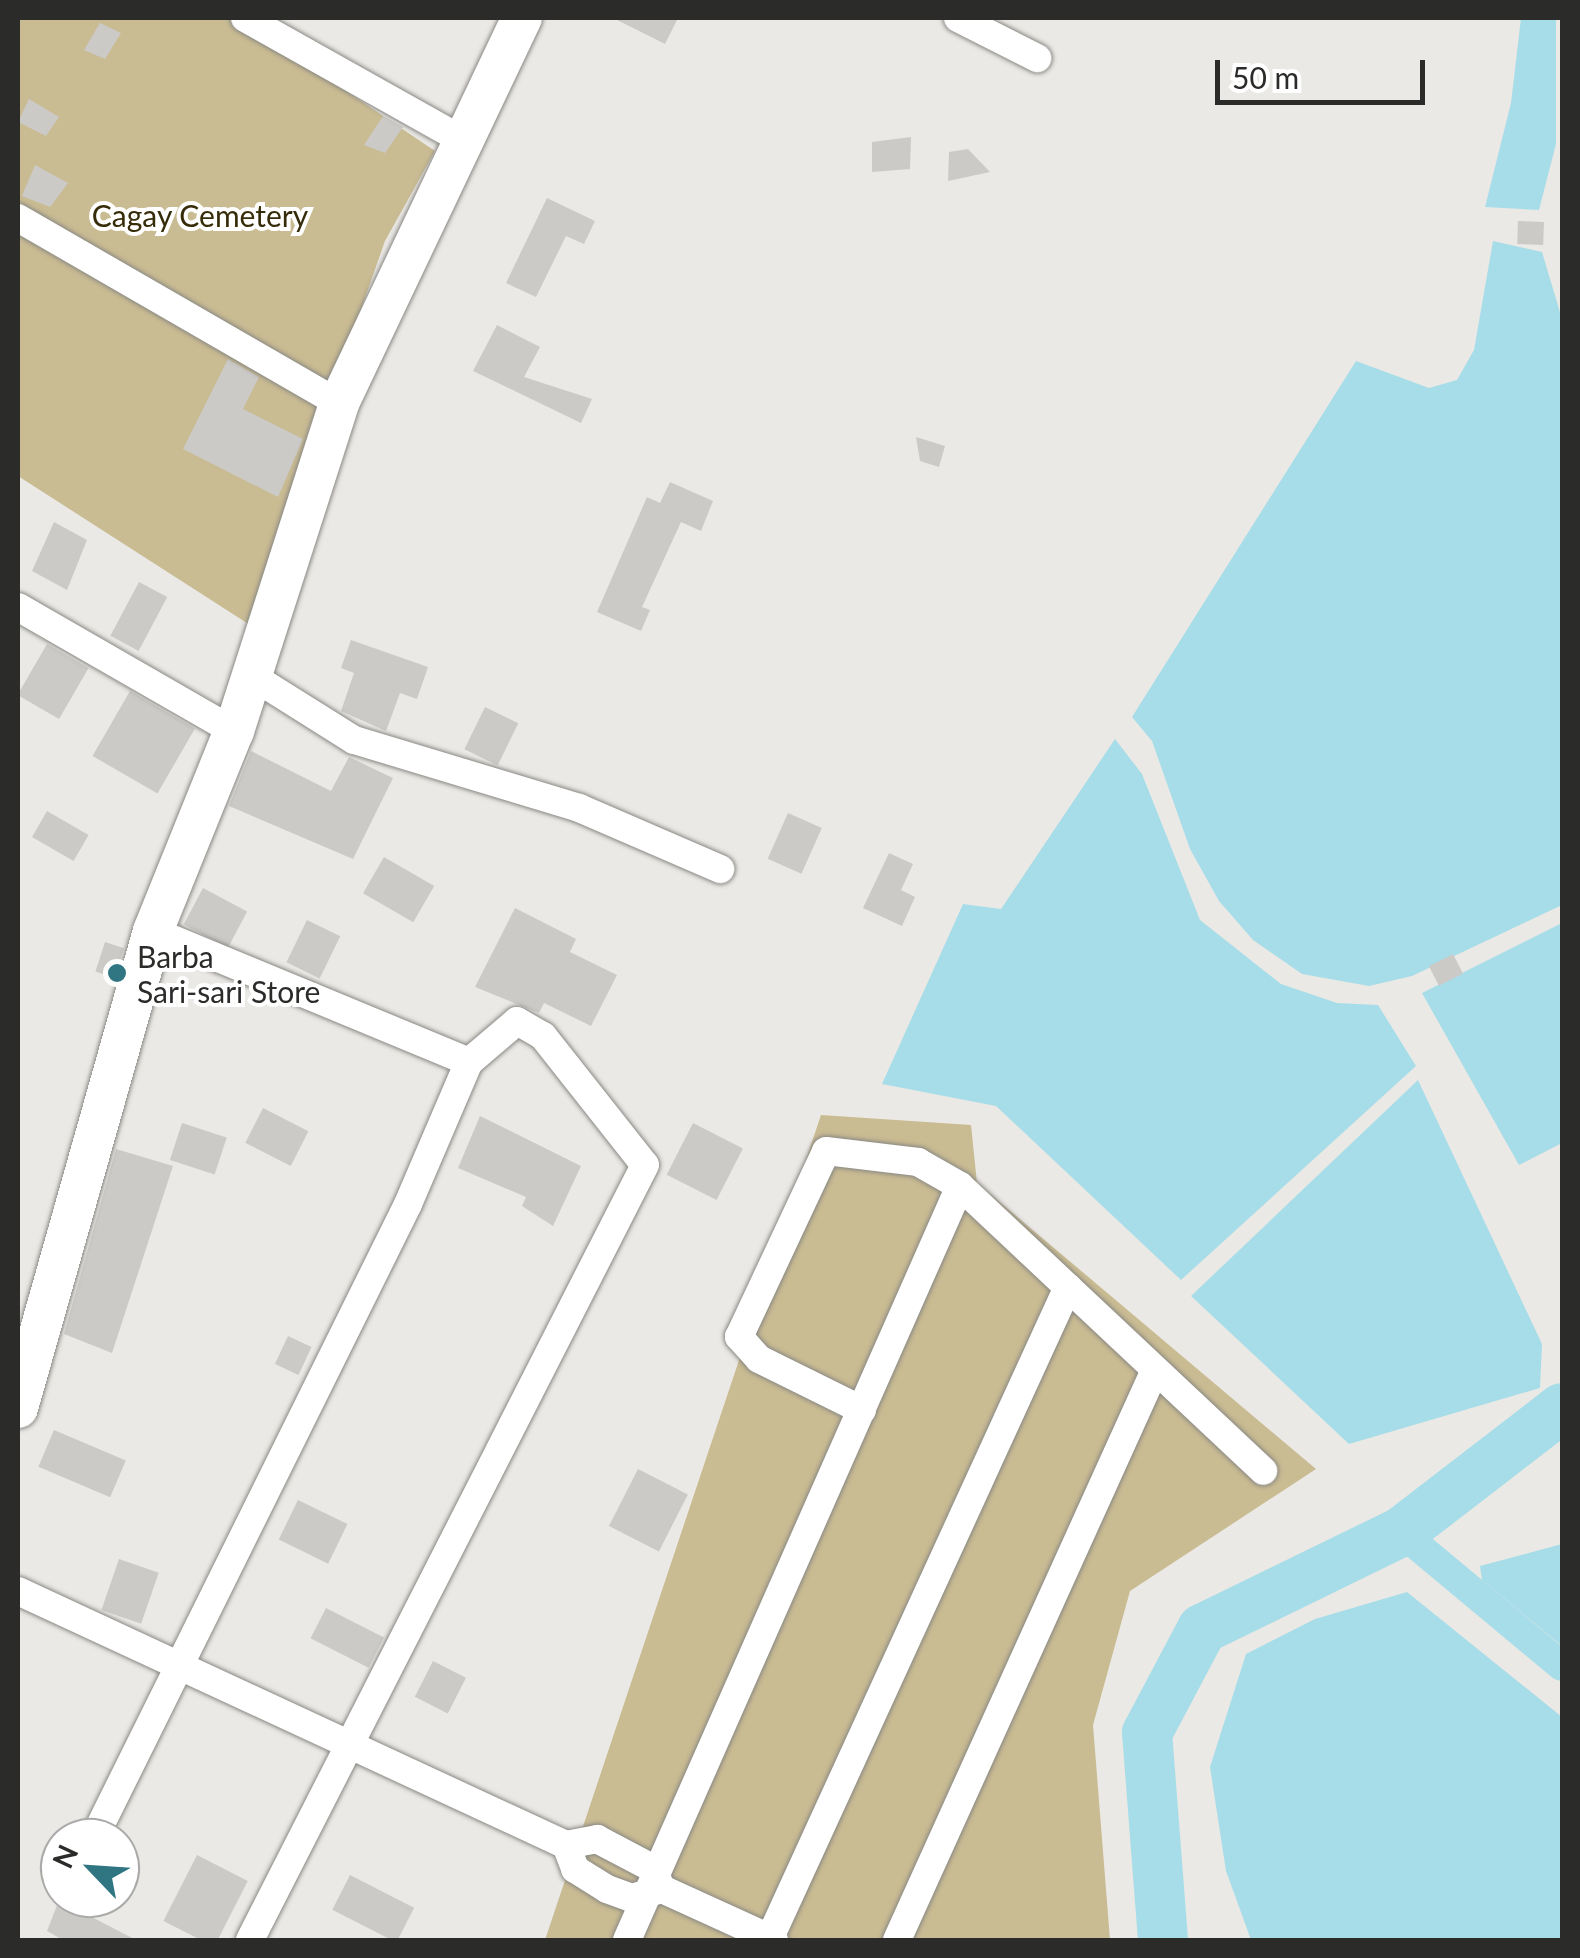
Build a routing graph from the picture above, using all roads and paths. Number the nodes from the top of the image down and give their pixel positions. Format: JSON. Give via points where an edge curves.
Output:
{"nodes":[{"id":1,"x":245,"y":18,"type":"edge"},
{"id":2,"x":522,"y":18,"type":"edge"},
{"id":3,"x":958,"y":18,"type":"edge"},
{"id":4,"x":1037,"y":58,"type":"dead end"},
{"id":5,"x":461,"y":139,"type":"junction"},
{"id":6,"x":18,"y":218,"type":"edge"},
{"id":7,"x":338,"y":404,"type":"junction"},
{"id":8,"x":18,"y":606,"type":"edge"},
{"id":9,"x":252,"y":676,"type":"junction"},
{"id":10,"x":234,"y":731,"type":"junction"},
{"id":11,"x":720,"y":869,"type":"dead end"},
{"id":12,"x":153,"y":932,"type":"junction"},
{"id":13,"x":469,"y":1062,"type":"junction"},
{"id":14,"x":960,"y":1186,"type":"junction"},
{"id":15,"x":1068,"y":1287,"type":"junction"},
{"id":16,"x":1155,"y":1370,"type":"junction"},
{"id":17,"x":18,"y":1408,"type":"edge"},
{"id":18,"x":862,"y":1410,"type":"junction"},
{"id":19,"x":1263,"y":1471,"type":"dead end"},
{"id":20,"x":18,"y":1591,"type":"edge"},
{"id":21,"x":175,"y":1670,"type":"junction"},
{"id":22,"x":350,"y":1749,"type":"junction"},
{"id":23,"x":104,"y":1818,"type":"edge"},
{"id":24,"x":566,"y":1845,"type":"junction"},
{"id":25,"x":655,"y":1887,"type":"junction"},
{"id":26,"x":250,"y":1940,"type":"edge"},
{"id":27,"x":627,"y":1940,"type":"edge"},
{"id":28,"x":771,"y":1940,"type":"edge"},
{"id":29,"x":897,"y":1940,"type":"edge"}],
"edges":[{"from":1,"to":5,"type":"street"},
{"from":2,"to":5,"type":"street"},
{"from":3,"to":4,"type":"street"},
{"from":5,"to":7,"type":"street"},
{"from":6,"to":7,"type":"street"},
{"from":7,"to":9,"type":"street"},
{"from":8,"to":10,"type":"street"},
{"from":9,"to":10,"type":"street"},
{"from":9,"to":11,"type":"street","via":[[354,740],[579,808]]},
{"from":10,"to":12,"type":"street"},
{"from":12,"to":13,"type":"street"},
{"from":12,"to":17,"type":"street"},
{"from":13,"to":21,"type":"street","via":[[408,1204]]},
{"from":13,"to":22,"type":"street","via":[[518,1021],[544,1036],[645,1165]]},
{"from":14,"to":15,"type":"street"},
{"from":14,"to":18,"type":"street"},
{"from":14,"to":18,"type":"street","via":[[918,1162],[826,1150],[753,1293],[739,1337],[759,1359]]},
{"from":15,"to":16,"type":"street"},
{"from":15,"to":28,"type":"street"},
{"from":16,"to":19,"type":"street"},
{"from":16,"to":29,"type":"street"},
{"from":18,"to":25,"type":"street"},
{"from":20,"to":21,"type":"street"},
{"from":21,"to":22,"type":"street"},
{"from":21,"to":23,"type":"street"},
{"from":22,"to":24,"type":"street"},
{"from":22,"to":26,"type":"street"},
{"from":24,"to":25,"type":"street","via":[[597,1838],[643,1862]]},
{"from":24,"to":25,"type":"street","via":[[580,1873],[624,1896]]},
{"from":25,"to":27,"type":"street"},
{"from":25,"to":28,"type":"street"}]}
